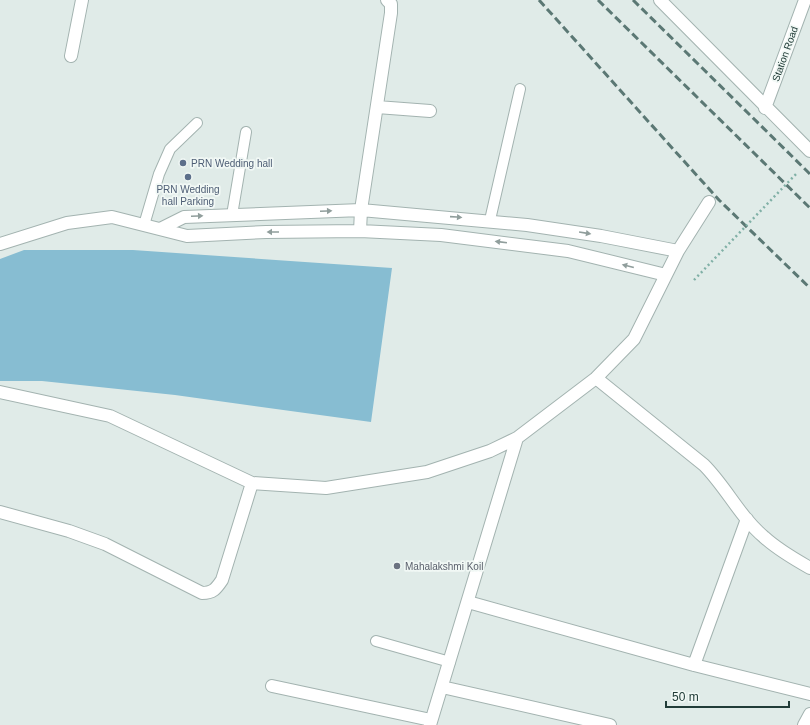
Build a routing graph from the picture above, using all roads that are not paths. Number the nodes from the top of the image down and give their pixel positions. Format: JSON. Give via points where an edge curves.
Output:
{"nodes":[{"id":1,"x":82,"y":0,"type":"edge"},
{"id":2,"x":387,"y":0,"type":"edge"},
{"id":3,"x":660,"y":0,"type":"edge"},
{"id":4,"x":805,"y":0,"type":"edge"},
{"id":5,"x":71,"y":56,"type":"dead end"},
{"id":6,"x":520,"y":89,"type":"dead end"},
{"id":7,"x":377,"y":107,"type":"junction"},
{"id":8,"x":765,"y":108,"type":"junction"},
{"id":9,"x":430,"y":111,"type":"dead end"},
{"id":10,"x":197,"y":123,"type":"dead end"},
{"id":11,"x":246,"y":132,"type":"dead end"},
{"id":12,"x":810,"y":151,"type":"edge"},
{"id":13,"x":709,"y":202,"type":"dead end"},
{"id":14,"x":361,"y":210,"type":"junction"},
{"id":15,"x":232,"y":215,"type":"junction"},
{"id":16,"x":490,"y":220,"type":"junction"},
{"id":17,"x":144,"y":225,"type":"junction"},
{"id":18,"x":160,"y":229,"type":"junction"},
{"id":19,"x":360,"y":231,"type":"junction"},
{"id":20,"x":0,"y":244,"type":"edge"},
{"id":21,"x":678,"y":251,"type":"junction"},
{"id":22,"x":666,"y":275,"type":"junction"},
{"id":23,"x":596,"y":378,"type":"junction"},
{"id":24,"x":0,"y":392,"type":"edge"},
{"id":25,"x":517,"y":438,"type":"junction"},
{"id":26,"x":252,"y":483,"type":"junction"},
{"id":27,"x":0,"y":512,"type":"edge"},
{"id":28,"x":747,"y":519,"type":"junction"},
{"id":29,"x":810,"y":568,"type":"edge"},
{"id":30,"x":468,"y":602,"type":"junction"},
{"id":31,"x":376,"y":642,"type":"dead end"},
{"id":32,"x":450,"y":662,"type":"junction"},
{"id":33,"x":694,"y":665,"type":"junction"},
{"id":34,"x":272,"y":686,"type":"dead end"},
{"id":35,"x":442,"y":687,"type":"junction"},
{"id":36,"x":810,"y":694,"type":"edge"},
{"id":37,"x":810,"y":714,"type":"edge"},
{"id":38,"x":431,"y":722,"type":"edge"},
{"id":39,"x":610,"y":725,"type":"edge"},
{"id":40,"x":804,"y":725,"type":"edge"}],
"edges":[{"from":1,"to":5,"type":"street"},
{"from":2,"to":7,"type":"street","via":[[391,4],[391,13]]},
{"from":3,"to":8,"type":"street"},
{"from":4,"to":8,"type":"street","name":"Station Road"},
{"from":6,"to":16,"type":"lane"},
{"from":7,"to":9,"type":"street"},
{"from":7,"to":14,"type":"street"},
{"from":8,"to":12,"type":"street"},
{"from":10,"to":17,"type":"lane","via":[[170,149],[159,174]]},
{"from":11,"to":15,"type":"lane"},
{"from":13,"to":21,"type":"street"},
{"from":15,"to":14,"type":"street","one_way":true},
{"from":14,"to":16,"type":"street","one_way":true},
{"from":14,"to":19,"type":"street"},
{"from":18,"to":15,"type":"street","one_way":true,"via":[[184,217]]},
{"from":16,"to":21,"type":"street","one_way":true,"via":[[601,236]]},
{"from":17,"to":18,"type":"street"},
{"from":17,"to":20,"type":"street","via":[[112,217],[67,223]]},
{"from":19,"to":18,"type":"street","one_way":true,"via":[[187,236]]},
{"from":22,"to":19,"type":"street","one_way":true,"via":[[568,251],[441,235]]},
{"from":21,"to":22,"type":"street"},
{"from":22,"to":23,"type":"street","via":[[634,339]]},
{"from":23,"to":25,"type":"street"},
{"from":23,"to":28,"type":"street","via":[[704,465]]},
{"from":24,"to":26,"type":"street","via":[[110,416]]},
{"from":25,"to":26,"type":"street","via":[[490,451],[427,472],[326,488]]},
{"from":25,"to":30,"type":"street"},
{"from":26,"to":27,"type":"street","via":[[222,580],[216,590],[210,593],[202,593],[104,544],[70,531]]},
{"from":28,"to":29,"type":"street","via":[[763,537]]},
{"from":28,"to":33,"type":"street"},
{"from":30,"to":32,"type":"street"},
{"from":30,"to":33,"type":"street"},
{"from":31,"to":32,"type":"lane"},
{"from":32,"to":35,"type":"street"},
{"from":33,"to":36,"type":"street"},
{"from":34,"to":38,"type":"street"},
{"from":35,"to":38,"type":"street"},
{"from":35,"to":39,"type":"street"},
{"from":37,"to":40,"type":"street"}]}
